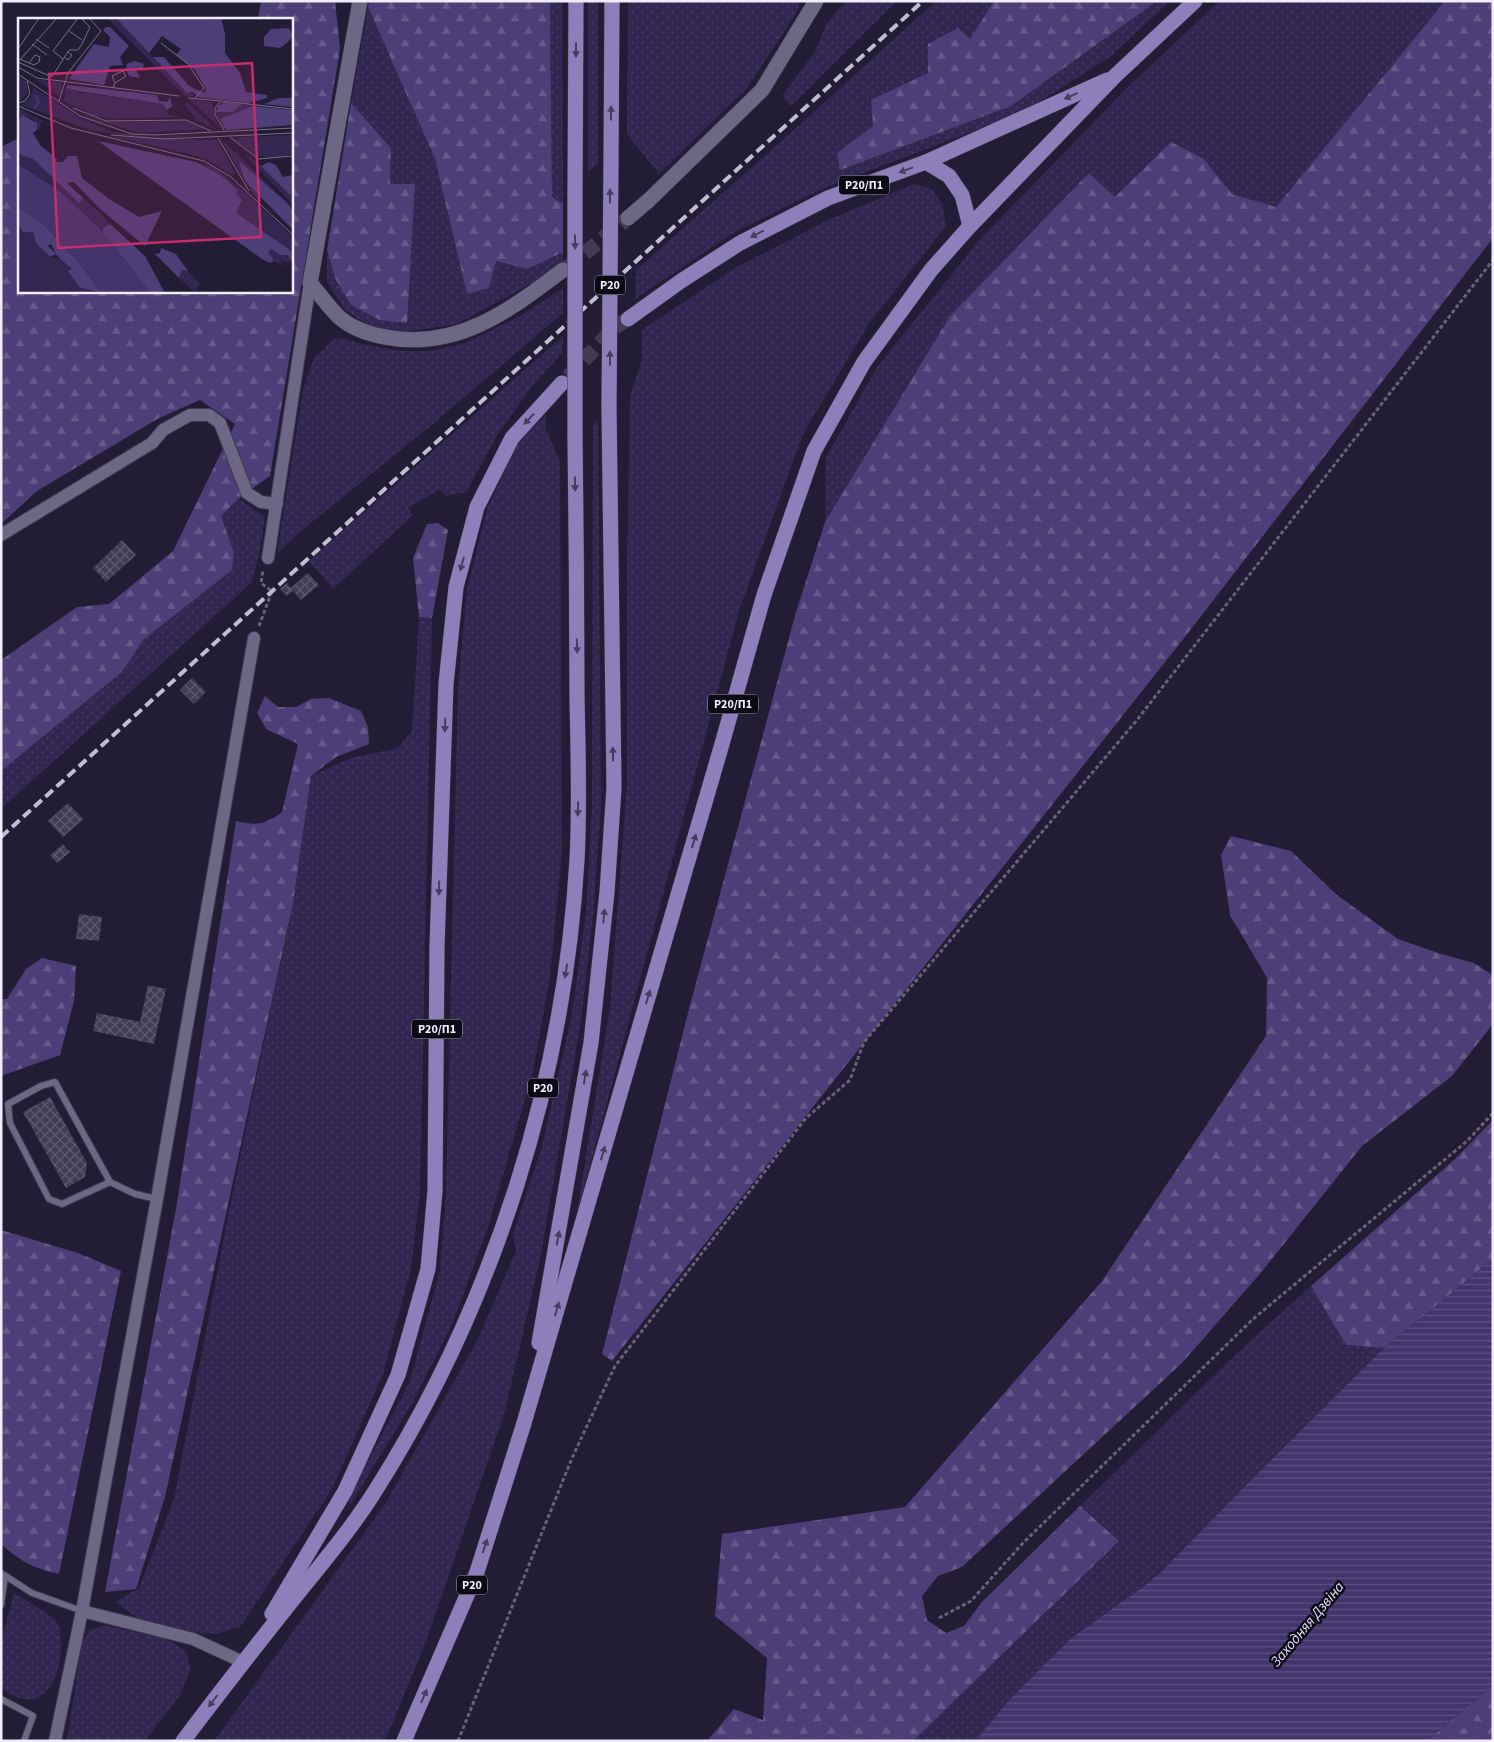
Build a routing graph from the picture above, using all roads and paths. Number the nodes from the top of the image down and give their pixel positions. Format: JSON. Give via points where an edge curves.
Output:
{"nodes":[{"id":1,"x":360,"y":1,"type":"edge"},
{"id":2,"x":576,"y":1,"type":"edge"},
{"id":3,"x":612,"y":1,"type":"edge"},
{"id":4,"x":816,"y":1,"type":"edge"},
{"id":5,"x":1195,"y":1,"type":"edge"},
{"id":6,"x":1115,"y":76,"type":"junction"},
{"id":7,"x":926,"y":162,"type":"junction"},
{"id":8,"x":628,"y":218,"type":"tunnel mouth"},
{"id":9,"x":970,"y":226,"type":"junction"},
{"id":10,"x":1493,"y":260,"type":"edge"},
{"id":11,"x":563,"y":270,"type":"tunnel mouth"},
{"id":12,"x":310,"y":283,"type":"junction"},
{"id":13,"x":628,"y":318,"type":"tunnel mouth"},
{"id":14,"x":562,"y":383,"type":"tunnel mouth"},
{"id":15,"x":276,"y":504,"type":"junction"},
{"id":16,"x":1,"y":535,"type":"edge"},
{"id":17,"x":268,"y":558,"type":"joint"},
{"id":18,"x":254,"y":638,"type":"joint"},
{"id":19,"x":1493,"y":1112,"type":"edge"},
{"id":20,"x":110,"y":1182,"type":"junction"},
{"id":21,"x":157,"y":1198,"type":"junction"},
{"id":22,"x":524,"y":1423,"type":"junction"},
{"id":23,"x":3,"y":1574,"type":"edge"},
{"id":24,"x":1,"y":1605,"type":"edge"},
{"id":25,"x":82,"y":1610,"type":"junction"},
{"id":26,"x":939,"y":1618,"type":"dead end"},
{"id":27,"x":243,"y":1662,"type":"junction"},
{"id":28,"x":1,"y":1699,"type":"edge"},
{"id":29,"x":24,"y":1741,"type":"edge"},
{"id":30,"x":55,"y":1741,"type":"edge"},
{"id":31,"x":183,"y":1741,"type":"edge"},
{"id":32,"x":404,"y":1741,"type":"edge"},
{"id":33,"x":458,"y":1741,"type":"edge"}],
"edges":[{"from":1,"to":12,"type":"street"},
{"from":2,"to":27,"type":"main road","number":"Р20","one_way":true,"bridge":true,"via":[[577,859],[567,967],[551,1057],[524,1164],[493,1255],[461,1331],[420,1414],[377,1489]]},
{"from":22,"to":3,"type":"main road","number":"Р20","one_way":true,"bridge":true,"via":[[591,1043],[614,788],[609,407]]},
{"from":4,"to":8,"type":"street","via":[[762,90]]},
{"from":5,"to":6,"type":"main road","number":"Р20/П1"},
{"from":6,"to":7,"type":"main road","number":"Р20/П1","one_way":true},
{"from":6,"to":9,"type":"main road","number":"Р20/П1"},
{"from":7,"to":9,"type":"main road","via":[[949,176],[962,195]]},
{"from":7,"to":13,"type":"main road","number":"Р20/П1","one_way":true,"via":[[828,198],[740,243]]},
{"from":22,"to":9,"type":"main road","number":"Р20/П1","one_way":true,"via":[[764,595],[814,451],[864,362],[931,270]]},
{"from":10,"to":33,"type":"path","via":[[1137,720],[864,1042],[850,1080],[806,1118],[615,1366],[572,1458]]},
{"from":11,"to":12,"type":"street","via":[[516,305],[461,333],[431,340],[402,340],[365,333],[340,318]]},
{"from":12,"to":15,"type":"street"},
{"from":14,"to":27,"type":"main road","number":"Р20/П1","one_way":true,"via":[[512,438],[477,507],[456,587],[446,684],[437,946],[435,1191],[428,1269],[398,1375],[345,1491]]},
{"from":15,"to":16,"type":"street","via":[[261,502],[247,493],[220,423],[209,415],[190,415],[164,430],[152,443]]},
{"from":15,"to":17,"type":"street"},
{"from":17,"to":18,"type":"path","via":[[261,583],[272,591]]},
{"from":18,"to":21,"type":"street"},
{"from":19,"to":26,"type":"path","via":[[1467,1141],[1253,1319],[1022,1543],[971,1601]]},
{"from":20,"to":20,"type":"lane","via":[[56,1082],[41,1086],[8,1104],[10,1123],[48,1199],[62,1204]]},
{"from":20,"to":21,"type":"lane","via":[[135,1194]]},
{"from":21,"to":25,"type":"street"},
{"from":32,"to":22,"type":"main road","number":"Р20","one_way":true,"via":[[477,1572]]},
{"from":23,"to":24,"type":"lane"},
{"from":23,"to":25,"type":"lane","via":[[32,1593]]},
{"from":25,"to":27,"type":"street","via":[[193,1639]]},
{"from":25,"to":30,"type":"street"},
{"from":27,"to":31,"type":"main road","number":"Р20","one_way":true},
{"from":28,"to":29,"type":"lane","via":[[33,1716]]}]}
